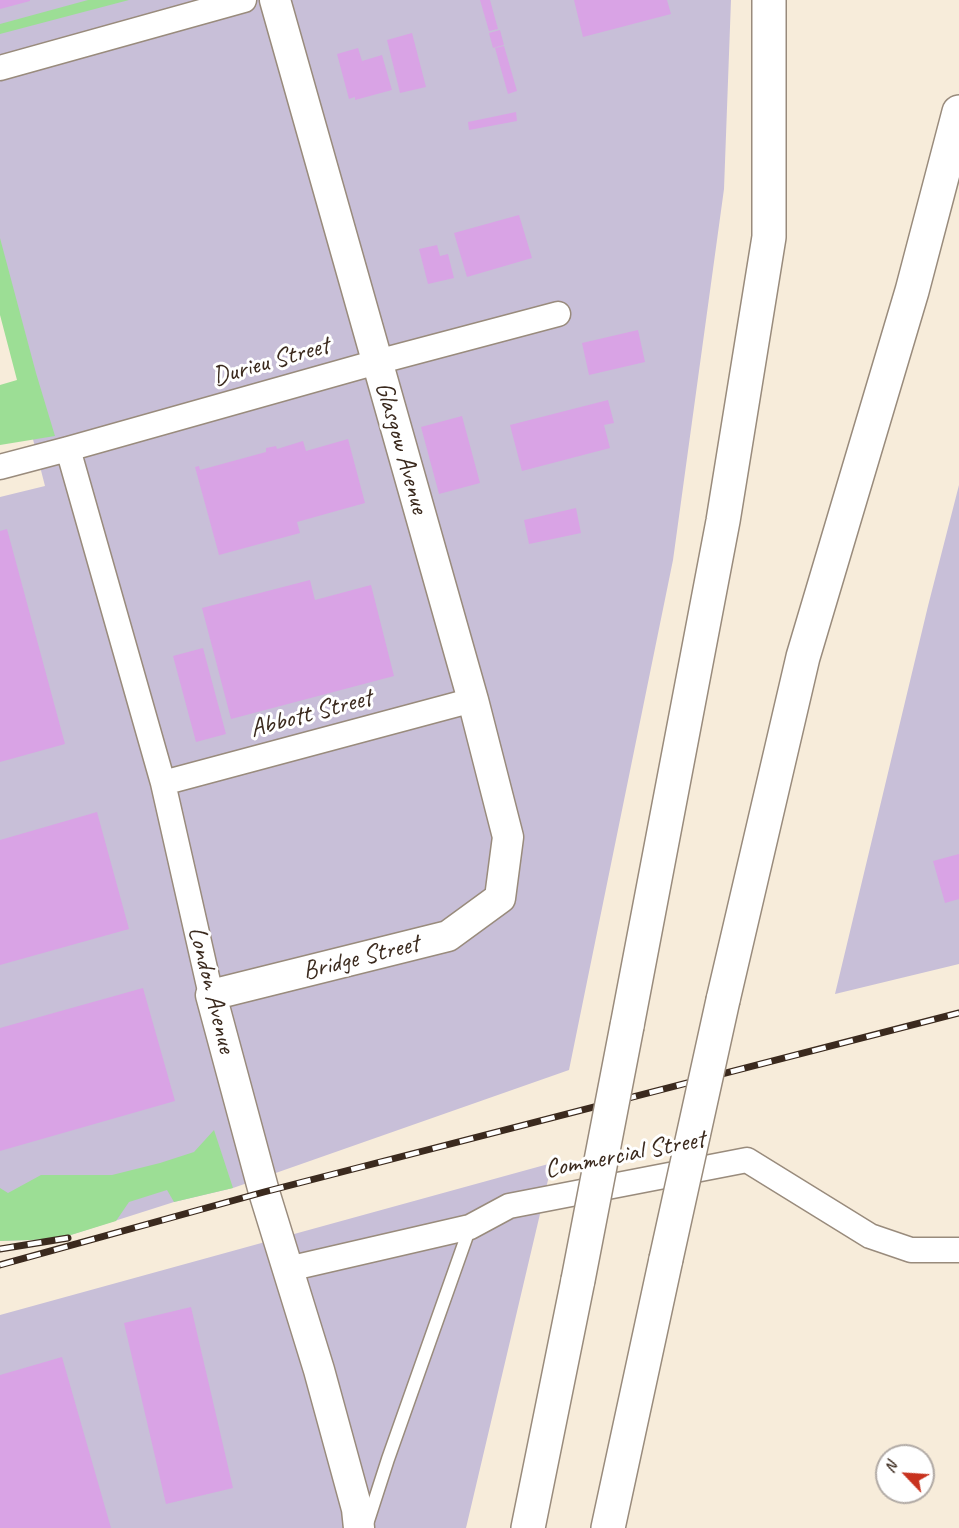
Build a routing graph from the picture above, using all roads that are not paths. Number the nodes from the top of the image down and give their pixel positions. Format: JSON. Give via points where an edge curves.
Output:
{"nodes":[{"id":1,"x":244,"y":0,"type":"edge"},
{"id":2,"x":275,"y":0,"type":"edge"},
{"id":3,"x":769,"y":0,"type":"edge"},
{"id":4,"x":0,"y":68,"type":"edge"},
{"id":5,"x":959,"y":111,"type":"edge"},
{"id":6,"x":558,"y":314,"type":"dead end"},
{"id":7,"x":377,"y":362,"type":"junction"},
{"id":8,"x":68,"y":449,"type":"junction"},
{"id":9,"x":0,"y":467,"type":"edge"},
{"id":10,"x":473,"y":700,"type":"junction"},
{"id":11,"x":163,"y":783,"type":"junction"},
{"id":12,"x":500,"y":898,"type":"joint"},
{"id":13,"x":211,"y":995,"type":"junction"},
{"id":14,"x":470,"y":1227,"type":"junction"},
{"id":15,"x":959,"y":1250,"type":"edge"},
{"id":16,"x":288,"y":1269,"type":"junction"},
{"id":17,"x":359,"y":1528,"type":"edge"},
{"id":18,"x":367,"y":1528,"type":"edge"},
{"id":19,"x":528,"y":1528,"type":"edge"},
{"id":20,"x":608,"y":1528,"type":"edge"}],
"edges":[{"from":1,"to":4,"type":"street"},
{"from":2,"to":7,"type":"street","name":"Glasgow Avenue"},
{"from":3,"to":19,"type":"highway","bridge":true,"via":[[769,237],[723,521]]},
{"from":5,"to":20,"type":"highway","bridge":true,"via":[[912,291],[803,657],[723,1000]]},
{"from":6,"to":7,"type":"street","name":"Durieu Street"},
{"from":7,"to":8,"type":"street","name":"Durieu Street"},
{"from":7,"to":10,"type":"street","name":"Glasgow Avenue"},
{"from":8,"to":9,"type":"street","name":"Durieu Street"},
{"from":8,"to":11,"type":"street","name":"London Avenue"},
{"from":10,"to":11,"type":"street","name":"Abbott Street"},
{"from":10,"to":12,"type":"street","name":"Glasgow Avenue","via":[[508,837]]},
{"from":11,"to":13,"type":"street","name":"London Avenue"},
{"from":12,"to":13,"type":"street","name":"Bridge Street","via":[[448,936]]},
{"from":13,"to":16,"type":"street","name":"London Avenue"},
{"from":14,"to":15,"type":"street","name":"Commercial Street","via":[[509,1206],[747,1160],[870,1236],[911,1250]]},
{"from":14,"to":16,"type":"street","name":"Commercial Street"},
{"from":14,"to":18,"type":"lane"},
{"from":16,"to":17,"type":"street","name":"London Avenue","via":[[322,1380]]}]}
